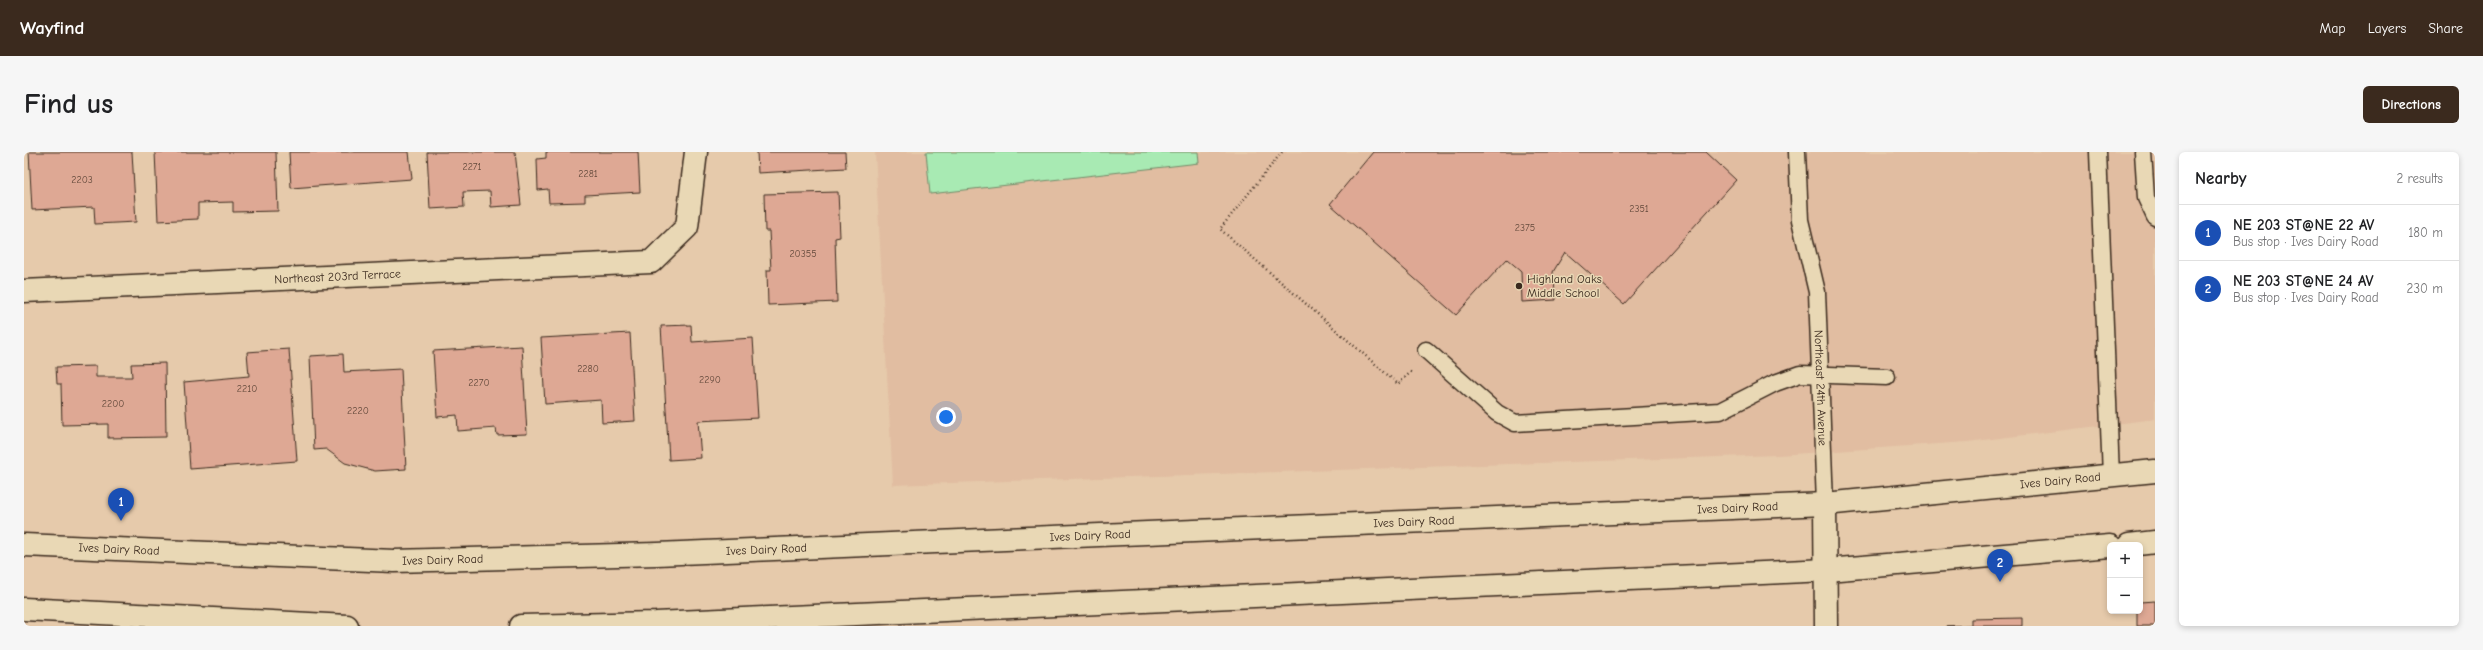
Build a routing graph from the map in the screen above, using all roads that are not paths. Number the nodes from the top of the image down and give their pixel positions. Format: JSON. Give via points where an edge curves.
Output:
{"nodes":[{"id":1,"x":696,"y":152,"type":"edge"},
{"id":2,"x":1797,"y":152,"type":"edge"},
{"id":3,"x":2098,"y":152,"type":"edge"},
{"id":4,"x":2143,"y":152,"type":"edge"},
{"id":5,"x":2155,"y":217,"type":"edge"},
{"id":6,"x":24,"y":291,"type":"edge"},
{"id":7,"x":1429,"y":351,"type":"road end"},
{"id":8,"x":1821,"y":374,"type":"junction"},
{"id":9,"x":1887,"y":377,"type":"dead end"},
{"id":10,"x":2155,"y":470,"type":"edge"},
{"id":11,"x":2111,"y":476,"type":"junction"},
{"id":12,"x":1825,"y":504,"type":"junction"},
{"id":13,"x":2155,"y":542,"type":"edge"},
{"id":14,"x":2143,"y":543,"type":"edge"},
{"id":15,"x":24,"y":545,"type":"edge"},
{"id":16,"x":2107,"y":546,"type":"edge"},
{"id":17,"x":1827,"y":570,"type":"junction"},
{"id":18,"x":24,"y":609,"type":"edge"},
{"id":19,"x":347,"y":626,"type":"edge"},
{"id":20,"x":520,"y":626,"type":"edge"},
{"id":21,"x":1826,"y":626,"type":"edge"}],
"edges":[{"from":1,"to":6,"type":"main road","name":"Northeast 203rd Terrace","via":[[687,227],[651,262]]},
{"from":2,"to":8,"type":"lane","name":"Northeast 24th Avenue","via":[[1800,220],[1817,292]]},
{"from":3,"to":11,"type":"lane"},
{"from":4,"to":5,"type":"lane","via":[[2146,198]]},
{"from":7,"to":8,"type":"lane","via":[[1497,414],[1515,423],[1720,411],[1775,383],[1800,374]]},
{"from":8,"to":9,"type":"lane"},
{"from":8,"to":12,"type":"lane","name":"Northeast 24th Avenue"},
{"from":10,"to":11,"type":"main road","name":"Ives Dairy Road"},
{"from":11,"to":12,"type":"main road","name":"Ives Dairy Road"},
{"from":12,"to":15,"type":"main road","name":"Ives Dairy Road","via":[[665,554],[418,560]]},
{"from":12,"to":17,"type":"main road","name":"Northeast 24th Avenue"},
{"from":13,"to":14,"type":"main road"},
{"from":16,"to":17,"type":"main road"},
{"from":17,"to":20,"type":"main road","via":[[656,623]]},
{"from":17,"to":21,"type":"main road","name":"Northeast 24th Avenue"},
{"from":18,"to":19,"type":"main road"}]}
